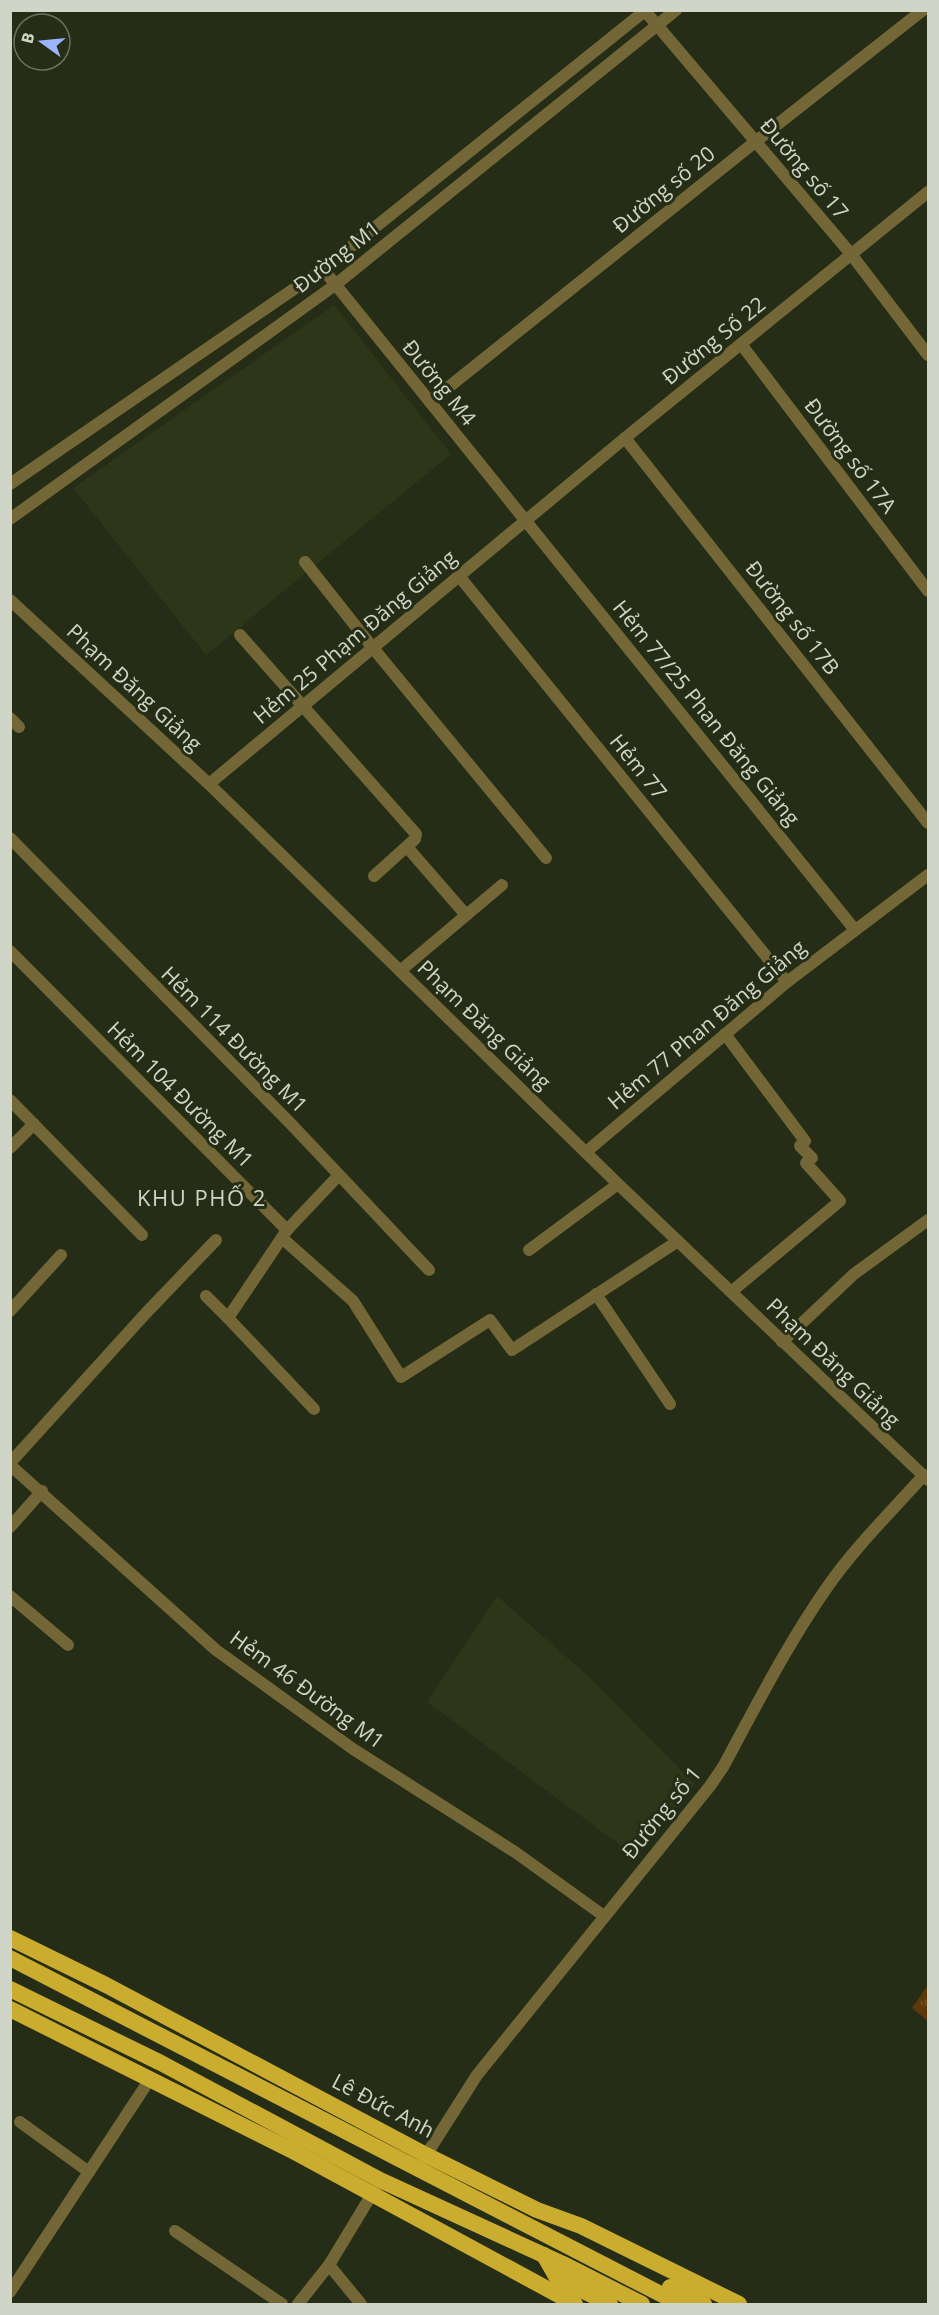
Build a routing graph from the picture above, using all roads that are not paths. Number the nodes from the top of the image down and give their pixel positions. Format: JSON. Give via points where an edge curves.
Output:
{"nodes":[{"id":1,"x":676,"y":10,"type":"edge"},
{"id":2,"x":923,"y":10,"type":"edge"},
{"id":3,"x":646,"y":11,"type":"edge"},
{"id":4,"x":656,"y":26,"type":"junction"},
{"id":5,"x":756,"y":142,"type":"junction"},
{"id":6,"x":928,"y":192,"type":"edge"},
{"id":7,"x":851,"y":254,"type":"junction"},
{"id":8,"x":323,"y":269,"type":"junction"},
{"id":9,"x":335,"y":285,"type":"junction"},
{"id":10,"x":741,"y":344,"type":"junction"},
{"id":11,"x":928,"y":355,"type":"edge"},
{"id":12,"x":430,"y":402,"type":"junction"},
{"id":13,"x":626,"y":438,"type":"junction"},
{"id":14,"x":10,"y":484,"type":"edge"},
{"id":15,"x":10,"y":519,"type":"edge"},
{"id":16,"x":526,"y":521,"type":"junction"},
{"id":17,"x":305,"y":561,"type":"dead end"},
{"id":18,"x":459,"y":576,"type":"junction"},
{"id":19,"x":928,"y":591,"type":"edge"},
{"id":20,"x":10,"y":600,"type":"edge"},
{"id":21,"x":240,"y":635,"type":"dead end"},
{"id":22,"x":373,"y":648,"type":"junction"},
{"id":23,"x":302,"y":706,"type":"junction"},
{"id":24,"x":210,"y":784,"type":"junction"},
{"id":25,"x":928,"y":823,"type":"edge"},
{"id":26,"x":10,"y":838,"type":"edge"},
{"id":27,"x":407,"y":847,"type":"junction"},
{"id":28,"x":546,"y":858,"type":"dead end"},
{"id":29,"x":928,"y":875,"type":"edge"},
{"id":30,"x":374,"y":876,"type":"dead end"},
{"id":31,"x":502,"y":885,"type":"dead end"},
{"id":32,"x":466,"y":915,"type":"junction"},
{"id":33,"x":855,"y":930,"type":"junction"},
{"id":34,"x":10,"y":951,"type":"edge"},
{"id":35,"x":400,"y":971,"type":"junction"},
{"id":36,"x":787,"y":982,"type":"junction"},
{"id":37,"x":725,"y":1034,"type":"junction"},
{"id":38,"x":10,"y":1100,"type":"edge"},
{"id":39,"x":34,"y":1124,"type":"junction"},
{"id":40,"x":10,"y":1148,"type":"edge"},
{"id":41,"x":586,"y":1152,"type":"junction"},
{"id":42,"x":339,"y":1175,"type":"junction"},
{"id":43,"x":618,"y":1184,"type":"junction"},
{"id":44,"x":928,"y":1220,"type":"edge"},
{"id":45,"x":285,"y":1234,"type":"junction"},
{"id":46,"x":142,"y":1235,"type":"dead end"},
{"id":47,"x":216,"y":1240,"type":"dead end"},
{"id":48,"x":678,"y":1240,"type":"junction"},
{"id":49,"x":529,"y":1250,"type":"dead end"},
{"id":50,"x":61,"y":1255,"type":"dead end"},
{"id":51,"x":429,"y":1270,"type":"dead end"},
{"id":52,"x":731,"y":1292,"type":"junction"},
{"id":53,"x":596,"y":1294,"type":"junction"},
{"id":54,"x":206,"y":1296,"type":"dead end"},
{"id":55,"x":10,"y":1311,"type":"edge"},
{"id":56,"x":228,"y":1318,"type":"junction"},
{"id":57,"x":782,"y":1341,"type":"junction"},
{"id":58,"x":670,"y":1404,"type":"dead end"},
{"id":59,"x":314,"y":1409,"type":"dead end"},
{"id":60,"x":10,"y":1464,"type":"edge"},
{"id":61,"x":926,"y":1478,"type":"edge"},
{"id":62,"x":42,"y":1491,"type":"junction"},
{"id":63,"x":10,"y":1527,"type":"edge"},
{"id":64,"x":10,"y":1596,"type":"edge"},
{"id":65,"x":68,"y":1645,"type":"dead end"},
{"id":66,"x":604,"y":1916,"type":"junction"},
{"id":67,"x":10,"y":1938,"type":"edge"},
{"id":68,"x":10,"y":1958,"type":"edge"},
{"id":69,"x":10,"y":1989,"type":"edge"},
{"id":70,"x":10,"y":2009,"type":"edge"},
{"id":71,"x":150,"y":2079,"type":"junction"},
{"id":72,"x":20,"y":2122,"type":"dead end"},
{"id":73,"x":422,"y":2161,"type":"junction"},
{"id":74,"x":355,"y":2167,"type":"junction"},
{"id":75,"x":329,"y":2170,"type":"junction"},
{"id":76,"x":89,"y":2172,"type":"junction"},
{"id":77,"x":376,"y":2187,"type":"junction"},
{"id":78,"x":559,"y":2218,"type":"junction"},
{"id":79,"x":175,"y":2230,"type":"dead end"},
{"id":80,"x":572,"y":2244,"type":"junction"},
{"id":81,"x":329,"y":2265,"type":"junction"},
{"id":82,"x":560,"y":2271,"type":"junction"},
{"id":83,"x":531,"y":2281,"type":"junction"},
{"id":84,"x":10,"y":2292,"type":"edge"},
{"id":85,"x":282,"y":2304,"type":"edge"},
{"id":86,"x":298,"y":2304,"type":"edge"},
{"id":87,"x":361,"y":2304,"type":"edge"},
{"id":88,"x":575,"y":2304,"type":"edge"},
{"id":89,"x":610,"y":2304,"type":"edge"},
{"id":90,"x":642,"y":2304,"type":"edge"},
{"id":91,"x":680,"y":2304,"type":"edge"},
{"id":92,"x":704,"y":2304,"type":"edge"},
{"id":93,"x":739,"y":2304,"type":"edge"}],
"edges":[{"from":1,"to":4,"type":"street","name":"Đường M1"},
{"from":2,"to":5,"type":"street","name":"Đường số 20"},
{"from":3,"to":4,"type":"street","name":"Đường số 17"},
{"from":3,"to":8,"type":"street","name":"Đường M1"},
{"from":4,"to":5,"type":"street","name":"Đường số 17"},
{"from":4,"to":9,"type":"street","name":"Đường M1"},
{"from":5,"to":7,"type":"street","name":"Đường số 17"},
{"from":5,"to":12,"type":"street","name":"Đường số 20"},
{"from":6,"to":7,"type":"street","name":"Đường Số 22"},
{"from":7,"to":10,"type":"street","name":"Đường Số 22"},
{"from":7,"to":11,"type":"street","name":"Đường số 17"},
{"from":8,"to":9,"type":"street","name":"Đường M4"},
{"from":8,"to":14,"type":"street","name":"Đường M1"},
{"from":9,"to":12,"type":"street","name":"Đường M4"},
{"from":9,"to":15,"type":"street","name":"Đường M1"},
{"from":10,"to":13,"type":"street","name":"Đường Số 22"},
{"from":10,"to":19,"type":"street","name":"Đường số 17A"},
{"from":12,"to":16,"type":"street","name":"Đường M4"},
{"from":13,"to":16,"type":"street","name":"Đường Số 22"},
{"from":13,"to":25,"type":"street","name":"Đường số 17B"},
{"from":16,"to":18,"type":"street","name":"Hẻm 25 Phạm Đăng Giảng"},
{"from":16,"to":33,"type":"street","name":"Hẻm 77/25 Phan Đăng Giảng"},
{"from":17,"to":22,"type":"street"},
{"from":18,"to":22,"type":"street","name":"Hẻm 25 Phạm Đăng Giảng"},
{"from":18,"to":36,"type":"street","name":"Hẻm 77"},
{"from":20,"to":24,"type":"street","name":"Phạm Đăng Giảng"},
{"from":21,"to":23,"type":"street"},
{"from":22,"to":23,"type":"street","name":"Hẻm 25 Phạm Đăng Giảng"},
{"from":22,"to":28,"type":"street"},
{"from":23,"to":24,"type":"street","name":"Hẻm 25 Phạm Đăng Giảng"},
{"from":23,"to":27,"type":"street","via":[[416,834]]},
{"from":24,"to":35,"type":"street","name":"Phạm Đăng Giảng"},
{"from":26,"to":42,"type":"street","name":"Hẻm 114 Đường M1"},
{"from":27,"to":30,"type":"street"},
{"from":27,"to":32,"type":"street"},
{"from":29,"to":33,"type":"street","name":"Hẻm 77 Phan Đăng Giảng"},
{"from":31,"to":32,"type":"street"},
{"from":32,"to":35,"type":"street"},
{"from":33,"to":36,"type":"street","name":"Hẻm 77 Phan Đăng Giảng"},
{"from":34,"to":45,"type":"street","name":"Hẻm 104 Đường M1"},
{"from":35,"to":41,"type":"street","name":"Phạm Đăng Giảng"},
{"from":36,"to":37,"type":"street","name":"Hẻm 77 Phan Đăng Giảng"},
{"from":37,"to":41,"type":"street","name":"Hẻm 77 Phan Đăng Giảng"},
{"from":37,"to":52,"type":"street","via":[[805,1141],[801,1146],[812,1158],[806,1163],[840,1201]]},
{"from":38,"to":39,"type":"street"},
{"from":39,"to":40,"type":"street"},
{"from":39,"to":46,"type":"street"},
{"from":41,"to":43,"type":"street","name":"Phạm Đăng Giảng"},
{"from":42,"to":45,"type":"street"},
{"from":42,"to":51,"type":"street","name":"Hẻm 114 Đường M1"},
{"from":43,"to":48,"type":"street","name":"Phạm Đăng Giảng"},
{"from":43,"to":49,"type":"street"},
{"from":44,"to":57,"type":"street","via":[[854,1274]]},
{"from":45,"to":53,"type":"street","name":"Hẻm 104 Đường M1","via":[[353,1301],[401,1377],[490,1320],[512,1350]]},
{"from":45,"to":56,"type":"street"},
{"from":47,"to":60,"type":"street"},
{"from":48,"to":52,"type":"street","name":"Phạm Đăng Giảng"},
{"from":48,"to":53,"type":"street"},
{"from":50,"to":55,"type":"street"},
{"from":52,"to":57,"type":"street","name":"Phạm Đăng Giảng"},
{"from":53,"to":58,"type":"street"},
{"from":54,"to":56,"type":"street"},
{"from":56,"to":59,"type":"street"},
{"from":57,"to":61,"type":"street","name":"Phạm Đăng Giảng"},
{"from":60,"to":62,"type":"street","name":"Hẻm 46 Đường M1"},
{"from":61,"to":66,"type":"street","name":"Đường số 1","via":[[829,1585],[794,1639],[723,1767]]},
{"from":62,"to":63,"type":"street"},
{"from":62,"to":66,"type":"street","name":"Hẻm 46 Đường M1","via":[[216,1650],[353,1749],[524,1858]]},
{"from":64,"to":65,"type":"street"},
{"from":66,"to":73,"type":"street","name":"Đường số 1","via":[[477,2075]]},
{"from":67,"to":73,"type":"highway","name":"Lê Đức Anh","via":[[406,2144]]},
{"from":68,"to":73,"type":"highway","name":"Lê Đức Anh"},
{"from":69,"to":74,"type":"highway","via":[[161,2063]]},
{"from":70,"to":71,"type":"highway"},
{"from":71,"to":75,"type":"highway"},
{"from":71,"to":76,"type":"street"},
{"from":72,"to":76,"type":"street"},
{"from":73,"to":78,"type":"highway","name":"Lê Đức Anh"},
{"from":73,"to":80,"type":"highway","name":"Lê Đức Anh","via":[[549,2237]]},
{"from":74,"to":75,"type":"highway"},
{"from":74,"to":77,"type":"highway"},
{"from":75,"to":77,"type":"highway"},
{"from":76,"to":84,"type":"street"},
{"from":77,"to":81,"type":"street"},
{"from":77,"to":82,"type":"highway","via":[[544,2255]]},
{"from":77,"to":83,"type":"highway"},
{"from":78,"to":80,"type":"highway"},
{"from":78,"to":93,"type":"highway","name":"Lê Đức Anh"},
{"from":79,"to":85,"type":"street"},
{"from":80,"to":91,"type":"highway"},
{"from":80,"to":92,"type":"highway"},
{"from":81,"to":86,"type":"street"},
{"from":81,"to":87,"type":"street"},
{"from":82,"to":83,"type":"highway"},
{"from":82,"to":89,"type":"highway"},
{"from":82,"to":90,"type":"highway"},
{"from":83,"to":88,"type":"highway"}]}
